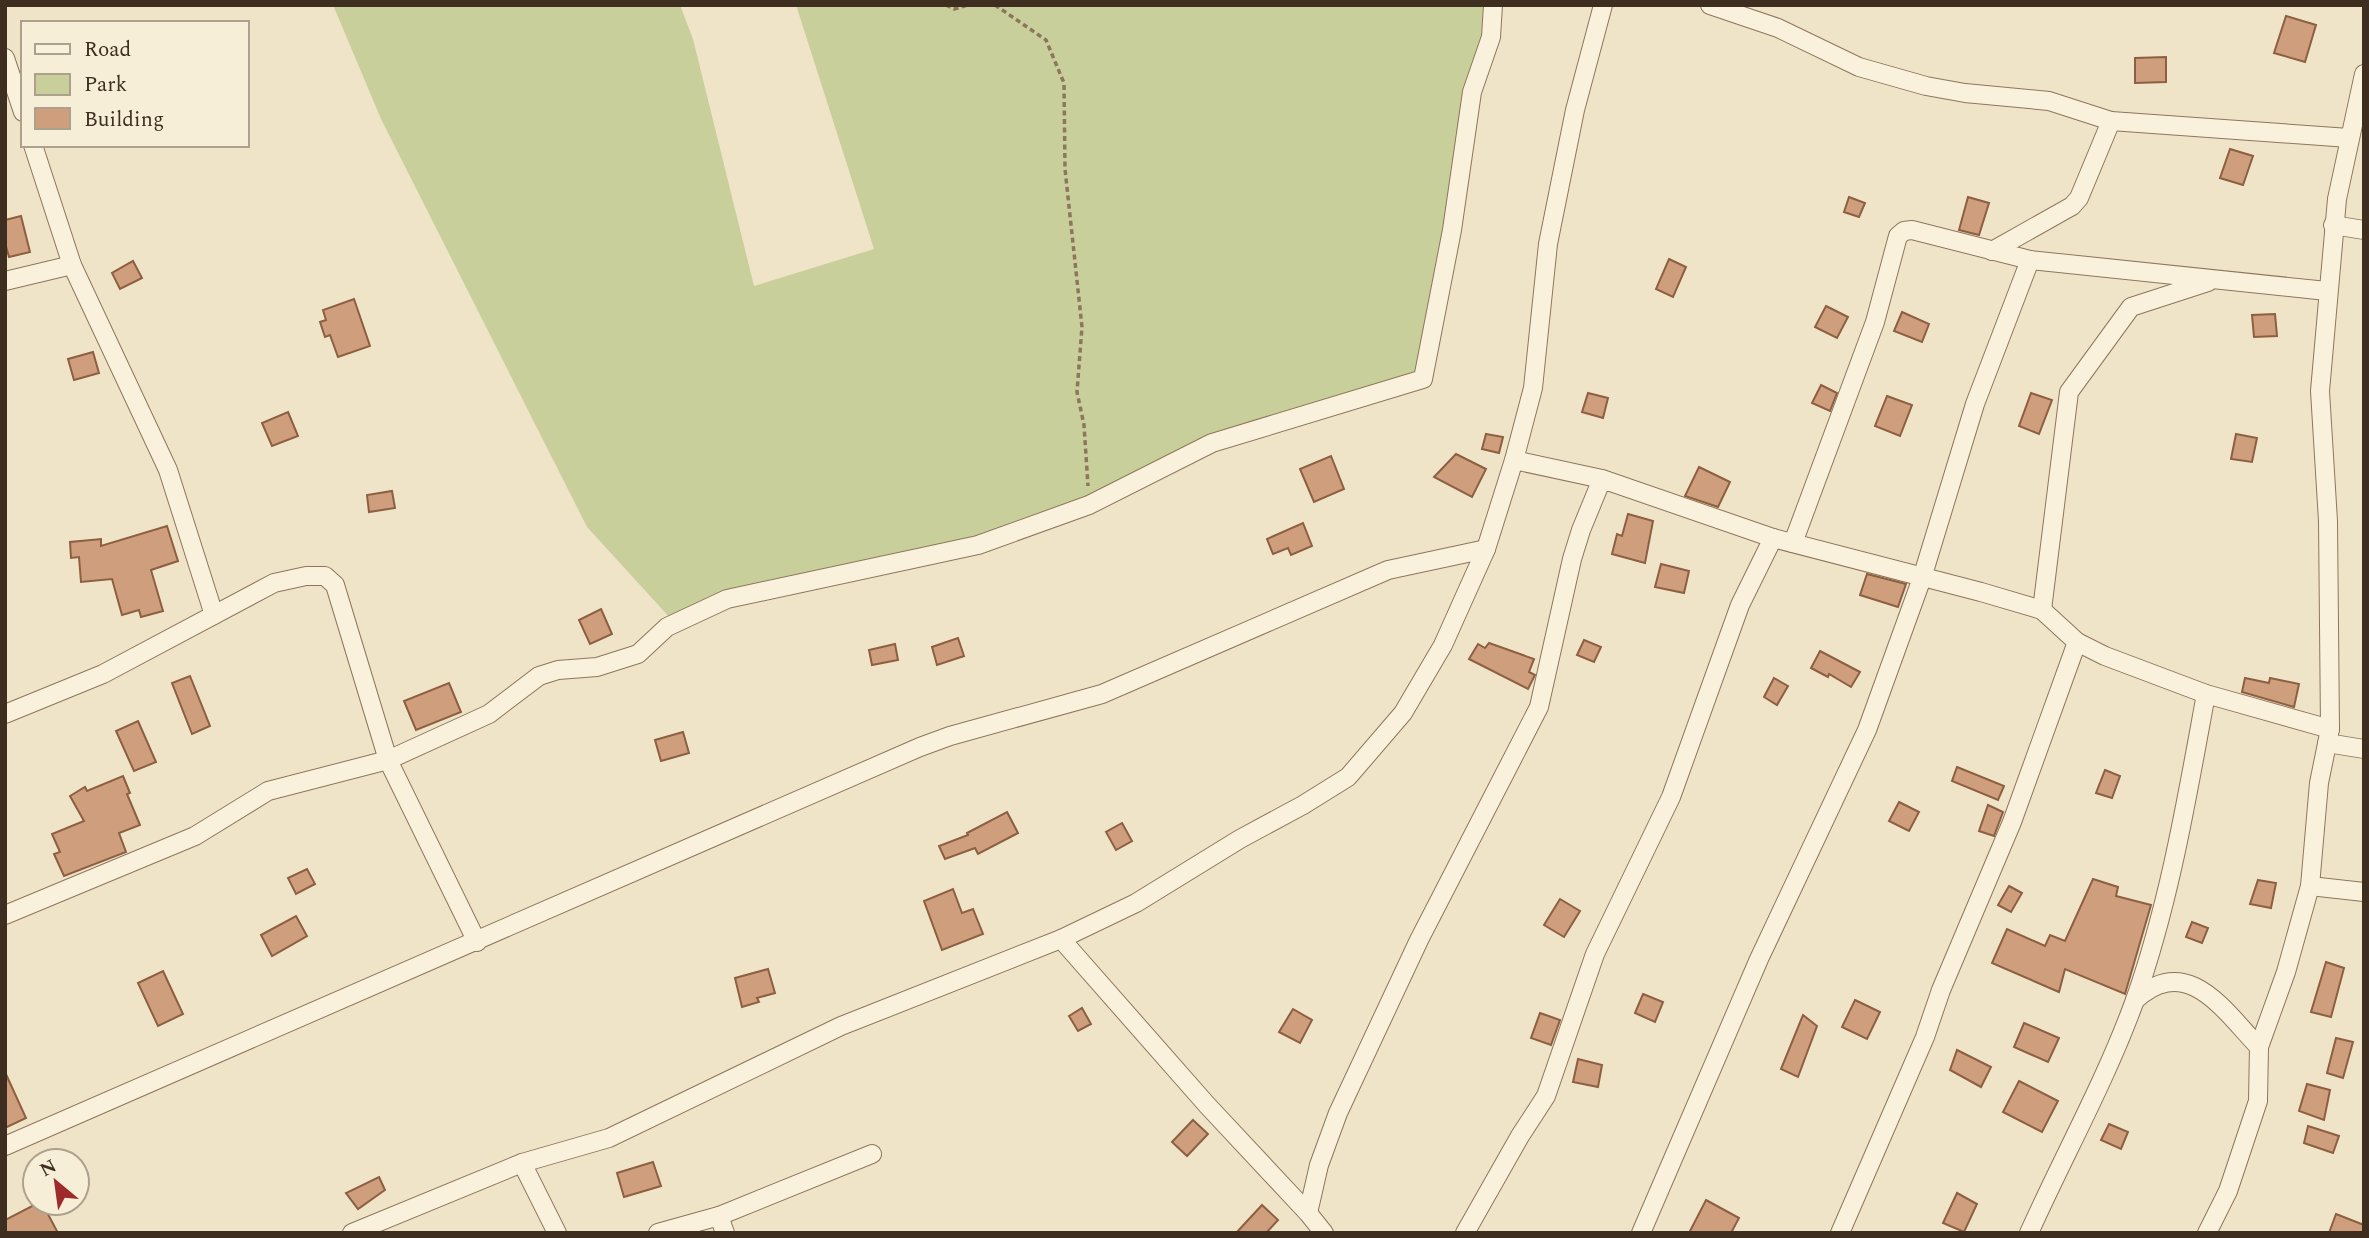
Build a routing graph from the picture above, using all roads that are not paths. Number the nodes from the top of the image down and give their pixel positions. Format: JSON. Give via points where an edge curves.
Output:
{"nodes":[{"id":1,"x":1493,"y":5,"type":"edge"},
{"id":2,"x":1604,"y":5,"type":"edge"},
{"id":3,"x":1710,"y":5,"type":"edge"},
{"id":4,"x":5,"y":58,"type":"edge"},
{"id":5,"x":2364,"y":74,"type":"edge"},
{"id":6,"x":2363,"y":80,"type":"edge"},
{"id":7,"x":21,"y":107,"type":"edge"},
{"id":8,"x":2111,"y":121,"type":"junction"},
{"id":9,"x":2349,"y":138,"type":"junction"},
{"id":10,"x":34,"y":147,"type":"edge"},
{"id":11,"x":2333,"y":225,"type":"junction"},
{"id":12,"x":2364,"y":230,"type":"edge"},
{"id":13,"x":1992,"y":251,"type":"junction"},
{"id":14,"x":2030,"y":260,"type":"junction"},
{"id":15,"x":72,"y":265,"type":"junction"},
{"id":16,"x":2215,"y":279,"type":"junction"},
{"id":17,"x":5,"y":281,"type":"edge"},
{"id":18,"x":2327,"y":291,"type":"junction"},
{"id":19,"x":1514,"y":460,"type":"junction"},
{"id":20,"x":1602,"y":479,"type":"junction"},
{"id":21,"x":1773,"y":538,"type":"junction"},
{"id":22,"x":1793,"y":543,"type":"junction"},
{"id":23,"x":1486,"y":549,"type":"junction"},
{"id":24,"x":1922,"y":578,"type":"junction"},
{"id":25,"x":2042,"y":610,"type":"junction"},
{"id":26,"x":214,"y":615,"type":"junction"},
{"id":27,"x":2077,"y":642,"type":"junction"},
{"id":28,"x":2206,"y":694,"type":"junction"},
{"id":29,"x":5,"y":714,"type":"edge"},
{"id":30,"x":2329,"y":736,"type":"junction"},
{"id":31,"x":2364,"y":749,"type":"edge"},
{"id":32,"x":388,"y":760,"type":"junction"},
{"id":33,"x":2310,"y":887,"type":"junction"},
{"id":34,"x":2364,"y":892,"type":"edge"},
{"id":35,"x":5,"y":915,"type":"edge"},
{"id":36,"x":1060,"y":939,"type":"junction"},
{"id":37,"x":477,"y":942,"type":"junction"},
{"id":38,"x":2135,"y":1000,"type":"junction"},
{"id":39,"x":2259,"y":1047,"type":"junction"},
{"id":40,"x":5,"y":1146,"type":"edge"},
{"id":41,"x":872,"y":1154,"type":"dead end"},
{"id":42,"x":522,"y":1163,"type":"junction"},
{"id":43,"x":1308,"y":1213,"type":"junction"},
{"id":44,"x":722,"y":1224,"type":"edge"},
{"id":45,"x":352,"y":1233,"type":"edge"},
{"id":46,"x":557,"y":1233,"type":"edge"},
{"id":47,"x":658,"y":1233,"type":"edge"},
{"id":48,"x":1324,"y":1233,"type":"edge"},
{"id":49,"x":1465,"y":1233,"type":"edge"},
{"id":50,"x":1641,"y":1233,"type":"edge"},
{"id":51,"x":1840,"y":1233,"type":"edge"},
{"id":52,"x":2029,"y":1233,"type":"edge"},
{"id":53,"x":2207,"y":1233,"type":"edge"}],
"edges":[{"from":1,"to":32,"type":"street","via":[[1491,37],[1472,92],[1452,230],[1423,379],[1212,443],[1089,505],[978,545],[727,599],[667,627],[638,654],[597,667],[539,676],[489,714]]},
{"from":2,"to":19,"type":"street","via":[[1575,110],[1548,244],[1533,388]]},
{"from":3,"to":8,"type":"street","via":[[1778,28],[1859,67],[1965,93],[2049,101]]},
{"from":4,"to":7,"type":"street"},
{"from":5,"to":6,"type":"street"},
{"from":6,"to":9,"type":"street"},
{"from":8,"to":9,"type":"street"},
{"from":8,"to":13,"type":"street","via":[[2073,206]]},
{"from":9,"to":11,"type":"street"},
{"from":10,"to":15,"type":"street"},
{"from":11,"to":12,"type":"street"},
{"from":11,"to":18,"type":"street"},
{"from":13,"to":14,"type":"street"},
{"from":13,"to":22,"type":"street","via":[[1912,230],[1898,236],[1875,322]]},
{"from":14,"to":16,"type":"street"},
{"from":14,"to":24,"type":"street","via":[[1975,404]]},
{"from":15,"to":17,"type":"street"},
{"from":15,"to":26,"type":"street","via":[[168,470]]},
{"from":16,"to":18,"type":"street"},
{"from":16,"to":25,"type":"street","via":[[2131,307],[2069,392]]},
{"from":18,"to":30,"type":"street","via":[[2320,391],[2328,521]]},
{"from":19,"to":20,"type":"street"},
{"from":19,"to":23,"type":"street"},
{"from":20,"to":21,"type":"street"},
{"from":20,"to":43,"type":"street","via":[[1572,559],[1539,707],[1419,940],[1338,1113]]},
{"from":21,"to":22,"type":"street"},
{"from":21,"to":49,"type":"street","via":[[1740,606],[1671,797],[1595,954],[1546,1096]]},
{"from":22,"to":24,"type":"street"},
{"from":23,"to":36,"type":"street","via":[[1443,645],[1404,713],[1348,777],[1136,904]]},
{"from":23,"to":37,"type":"street","via":[[1388,570],[1102,694],[920,747]]},
{"from":24,"to":25,"type":"street"},
{"from":24,"to":50,"type":"street","via":[[1867,730],[1759,959]]},
{"from":25,"to":27,"type":"street"},
{"from":26,"to":29,"type":"street","via":[[103,674]]},
{"from":26,"to":32,"type":"street","via":[[274,583],[325,576],[335,585]]},
{"from":27,"to":28,"type":"street"},
{"from":27,"to":51,"type":"street","via":[[2012,822]]},
{"from":28,"to":30,"type":"street"},
{"from":28,"to":38,"type":"street","via":[[2165,900]]},
{"from":30,"to":31,"type":"street"},
{"from":30,"to":33,"type":"street","via":[[2319,783]]},
{"from":32,"to":35,"type":"street","via":[[268,791],[195,835]]},
{"from":32,"to":37,"type":"street"},
{"from":33,"to":34,"type":"street"},
{"from":33,"to":39,"type":"street"},
{"from":36,"to":42,"type":"street","via":[[841,1026],[609,1138]]},
{"from":36,"to":43,"type":"street"},
{"from":37,"to":40,"type":"street"},
{"from":38,"to":39,"type":"street","via":[[2149,987],[2176,982],[2195,986],[2214,998]]},
{"from":38,"to":52,"type":"street"},
{"from":39,"to":53,"type":"street","via":[[2258,1101],[2228,1191]]},
{"from":41,"to":44,"type":"street"},
{"from":42,"to":45,"type":"street"},
{"from":42,"to":46,"type":"street"},
{"from":43,"to":48,"type":"street"},
{"from":44,"to":47,"type":"street"}]}
